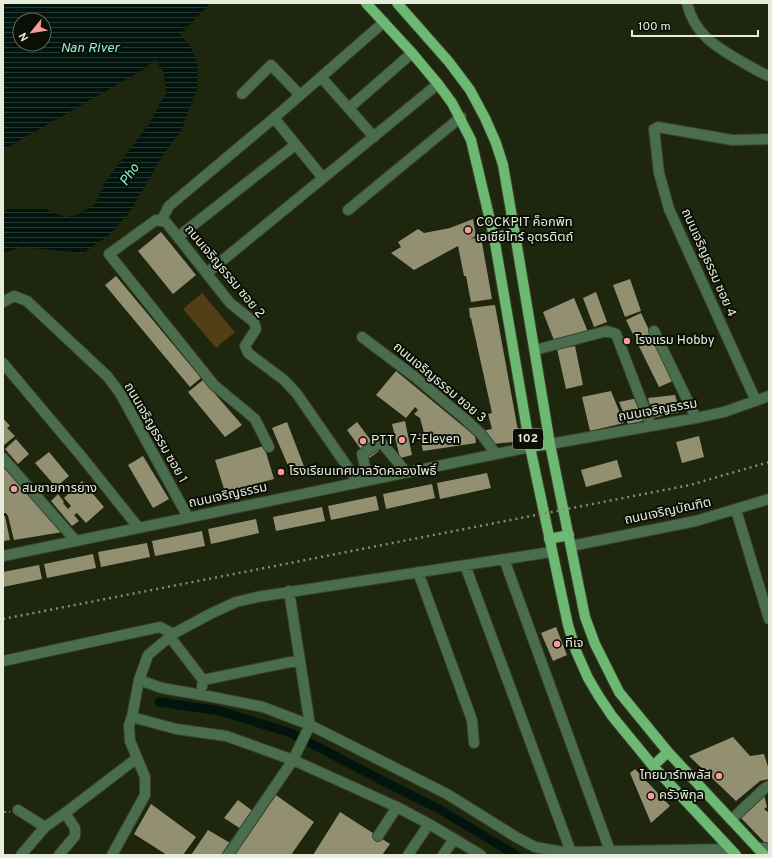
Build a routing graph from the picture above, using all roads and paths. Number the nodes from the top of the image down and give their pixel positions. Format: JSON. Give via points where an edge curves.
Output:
{"nodes":[{"id":1,"x":366,"y":3,"type":"edge"},
{"id":2,"x":397,"y":3,"type":"edge"},
{"id":3,"x":687,"y":3,"type":"edge"},
{"id":4,"x":384,"y":22,"type":"junction"},
{"id":5,"x":412,"y":53,"type":"junction"},
{"id":6,"x":769,"y":76,"type":"edge"},
{"id":7,"x":321,"y":77,"type":"junction"},
{"id":8,"x":438,"y":84,"type":"junction"},
{"id":9,"x":242,"y":94,"type":"dead end"},
{"id":10,"x":300,"y":95,"type":"junction"},
{"id":11,"x":348,"y":108,"type":"junction"},
{"id":12,"x":461,"y":117,"type":"junction"},
{"id":13,"x":274,"y":118,"type":"junction"},
{"id":14,"x":374,"y":137,"type":"junction"},
{"id":15,"x":769,"y":140,"type":"edge"},
{"id":16,"x":295,"y":145,"type":"junction"},
{"id":17,"x":323,"y":178,"type":"junction"},
{"id":18,"x":348,"y":210,"type":"dead end"},
{"id":19,"x":161,"y":221,"type":"junction"},
{"id":20,"x":515,"y":234,"type":"junction"},
{"id":21,"x":178,"y":237,"type":"junction"},
{"id":22,"x":494,"y":237,"type":"junction"},
{"id":23,"x":207,"y":273,"type":"junction"},
{"id":24,"x":3,"y":302,"type":"edge"},
{"id":25,"x":654,"y":331,"type":"dead end"},
{"id":26,"x":362,"y":337,"type":"dead end"},
{"id":27,"x":535,"y":350,"type":"junction"},
{"id":28,"x":3,"y":363,"type":"edge"},
{"id":29,"x":769,"y":396,"type":"edge"},
{"id":30,"x":756,"y":401,"type":"junction"},
{"id":31,"x":696,"y":418,"type":"junction"},
{"id":32,"x":651,"y":426,"type":"junction"},
{"id":33,"x":550,"y":444,"type":"junction"},
{"id":34,"x":269,"y":447,"type":"dead end"},
{"id":35,"x":530,"y":447,"type":"junction"},
{"id":36,"x":496,"y":454,"type":"junction"},
{"id":37,"x":3,"y":458,"type":"edge"},
{"id":38,"x":406,"y":472,"type":"junction"},
{"id":39,"x":363,"y":481,"type":"junction"},
{"id":40,"x":769,"y":499,"type":"edge"},
{"id":41,"x":736,"y":510,"type":"junction"},
{"id":42,"x":188,"y":517,"type":"junction"},
{"id":43,"x":138,"y":527,"type":"junction"},
{"id":44,"x":569,"y":535,"type":"junction"},
{"id":45,"x":549,"y":539,"type":"junction"},
{"id":46,"x":75,"y":540,"type":"junction"},
{"id":47,"x":571,"y":546,"type":"junction"},
{"id":48,"x":551,"y":552,"type":"junction"},
{"id":49,"x":3,"y":556,"type":"edge"},
{"id":50,"x":504,"y":559,"type":"junction"},
{"id":51,"x":465,"y":565,"type":"junction"},
{"id":52,"x":418,"y":572,"type":"junction"},
{"id":53,"x":289,"y":591,"type":"junction"},
{"id":54,"x":769,"y":618,"type":"edge"},
{"id":55,"x":172,"y":635,"type":"junction"},
{"id":56,"x":300,"y":660,"type":"junction"},
{"id":57,"x":3,"y":661,"type":"edge"},
{"id":58,"x":139,"y":680,"type":"junction"},
{"id":59,"x":203,"y":680,"type":"junction"},
{"id":60,"x":200,"y":694,"type":"junction"},
{"id":61,"x":132,"y":717,"type":"junction"},
{"id":62,"x":310,"y":725,"type":"junction"},
{"id":63,"x":474,"y":743,"type":"dead end"},
{"id":64,"x":668,"y":752,"type":"junction"},
{"id":65,"x":137,"y":758,"type":"junction"},
{"id":66,"x":293,"y":760,"type":"junction"},
{"id":67,"x":653,"y":766,"type":"junction"},
{"id":68,"x":769,"y":786,"type":"edge"},
{"id":69,"x":397,"y":807,"type":"junction"},
{"id":70,"x":18,"y":810,"type":"dead end"},
{"id":71,"x":65,"y":813,"type":"junction"},
{"id":72,"x":731,"y":820,"type":"junction"},
{"id":73,"x":429,"y":824,"type":"junction"},
{"id":74,"x":45,"y":826,"type":"junction"},
{"id":75,"x":378,"y":836,"type":"dead end"},
{"id":76,"x":454,"y":839,"type":"junction"},
{"id":77,"x":769,"y":848,"type":"edge"},
{"id":78,"x":610,"y":851,"type":"junction"},
{"id":79,"x":761,"y":851,"type":"edge"},
{"id":80,"x":571,"y":852,"type":"junction"},
{"id":81,"x":733,"y":852,"type":"edge"},
{"id":82,"x":21,"y":855,"type":"edge"},
{"id":83,"x":59,"y":855,"type":"edge"},
{"id":84,"x":112,"y":855,"type":"edge"},
{"id":85,"x":228,"y":855,"type":"edge"},
{"id":86,"x":408,"y":855,"type":"edge"},
{"id":87,"x":443,"y":855,"type":"edge"},
{"id":88,"x":481,"y":855,"type":"edge"}],
"edges":[{"from":1,"to":4,"type":"main road","number":"102"},
{"from":2,"to":20,"type":"main road","number":"102","via":[[449,62],[470,90],[485,118],[502,165]]},
{"from":3,"to":6,"type":"street","via":[[689,14],[698,28],[717,48]]},
{"from":4,"to":5,"type":"main road","number":"102"},
{"from":4,"to":7,"type":"street"},
{"from":5,"to":8,"type":"main road","number":"102"},
{"from":5,"to":11,"type":"street"},
{"from":7,"to":10,"type":"street"},
{"from":7,"to":11,"type":"street"},
{"from":8,"to":12,"type":"main road","number":"102"},
{"from":8,"to":14,"type":"street"},
{"from":9,"to":10,"type":"street","via":[[271,65]]},
{"from":10,"to":13,"type":"street"},
{"from":11,"to":14,"type":"street"},
{"from":12,"to":18,"type":"street"},
{"from":12,"to":22,"type":"main road","number":"102","via":[[475,154]]},
{"from":13,"to":16,"type":"street"},
{"from":13,"to":19,"type":"street","via":[[169,206]]},
{"from":14,"to":17,"type":"street"},
{"from":15,"to":30,"type":"street","name":"ถนนเจริญธรรม ซอย 4","via":[[732,140],[654,129],[659,173],[669,209]]},
{"from":16,"to":17,"type":"street"},
{"from":16,"to":21,"type":"street"},
{"from":17,"to":23,"type":"street"},
{"from":19,"to":21,"type":"street","name":"ถนนเจริญธรรม ซอย 2","via":[[166,222]]},
{"from":19,"to":34,"type":"street","via":[[156,220],[109,254],[214,385],[255,419]]},
{"from":20,"to":22,"type":"main road"},
{"from":20,"to":27,"type":"main road","number":"102"},
{"from":21,"to":23,"type":"street","name":"ถนนเจริญธรรม ซอย 2"},
{"from":22,"to":35,"type":"main road","number":"102"},
{"from":23,"to":39,"type":"street","name":"ถนนเจริญธรรม ซอย 2","via":[[230,303],[254,322],[256,329],[245,346],[248,353],[284,380],[297,394]]},
{"from":24,"to":42,"type":"street","name":"ถนนเจริญธรรม ซอย 1","via":[[14,296],[27,301],[106,376],[120,393]]},
{"from":25,"to":31,"type":"street"},
{"from":26,"to":36,"type":"street","name":"ถนนเจริญธรรม ซอย 3","via":[[465,419],[481,434]]},
{"from":27,"to":32,"type":"street","via":[[607,331],[616,334]]},
{"from":27,"to":33,"type":"main road","number":"102"},
{"from":28,"to":43,"type":"street"},
{"from":29,"to":30,"type":"street","name":"ถนนเจริญธรรม"},
{"from":30,"to":31,"type":"street","name":"ถนนเจริญธรรม"},
{"from":31,"to":32,"type":"street","name":"ถนนเจริญธรรม"},
{"from":32,"to":33,"type":"street","name":"ถนนเจริญธรรม"},
{"from":33,"to":35,"type":"main road"},
{"from":33,"to":44,"type":"main road","number":"102"},
{"from":35,"to":36,"type":"street","name":"ถนนเจริญธรรม"},
{"from":35,"to":45,"type":"main road","number":"102"},
{"from":36,"to":38,"type":"street","name":"ถนนเจริญธรรม"},
{"from":37,"to":46,"type":"street"},
{"from":38,"to":39,"type":"street","name":"ถนนเจริญธรรม"},
{"from":38,"to":39,"type":"street","via":[[381,442],[362,454]]},
{"from":39,"to":42,"type":"street","name":"ถนนเจริญธรรม"},
{"from":40,"to":41,"type":"street","name":"ถนนเจริญบัณฑิต"},
{"from":41,"to":47,"type":"street","name":"ถนนเจริญบัณฑิต","via":[[696,521]]},
{"from":41,"to":54,"type":"street"},
{"from":42,"to":43,"type":"street","name":"ถนนเจริญธรรม"},
{"from":43,"to":46,"type":"street","name":"ถนนเจริญธรรม"},
{"from":44,"to":45,"type":"main road"},
{"from":44,"to":47,"type":"main road","number":"102"},
{"from":45,"to":48,"type":"main road","number":"102"},
{"from":46,"to":49,"type":"street","name":"ถนนเจริญธรรม"},
{"from":47,"to":64,"type":"main road","number":"102","via":[[585,617],[594,644],[619,692]]},
{"from":48,"to":50,"type":"street"},
{"from":48,"to":67,"type":"main road","number":"102","via":[[568,625],[588,678],[612,716]]},
{"from":50,"to":51,"type":"street"},
{"from":50,"to":78,"type":"street"},
{"from":51,"to":52,"type":"street"},
{"from":51,"to":80,"type":"street"},
{"from":52,"to":53,"type":"street"},
{"from":52,"to":63,"type":"street","via":[[472,720]]},
{"from":53,"to":55,"type":"street","via":[[236,602]]},
{"from":53,"to":56,"type":"street"},
{"from":55,"to":57,"type":"street","via":[[160,627]]},
{"from":55,"to":58,"type":"street","via":[[148,655]]},
{"from":55,"to":59,"type":"street"},
{"from":56,"to":59,"type":"street"},
{"from":56,"to":62,"type":"street"},
{"from":58,"to":60,"type":"street","via":[[162,688]]},
{"from":58,"to":61,"type":"street"},
{"from":59,"to":60,"type":"street"},
{"from":60,"to":62,"type":"street","via":[[263,707]]},
{"from":61,"to":65,"type":"street","via":[[129,725],[130,741]]},
{"from":61,"to":66,"type":"street","via":[[176,729],[226,736]]},
{"from":62,"to":66,"type":"street"},
{"from":62,"to":80,"type":"street","via":[[447,794],[535,847]]},
{"from":64,"to":67,"type":"main road"},
{"from":64,"to":72,"type":"main road","number":"102"},
{"from":65,"to":71,"type":"street"},
{"from":65,"to":84,"type":"street","via":[[145,777],[145,795]]},
{"from":66,"to":69,"type":"street"},
{"from":66,"to":85,"type":"street"},
{"from":67,"to":81,"type":"main road","number":"102"},
{"from":68,"to":72,"type":"street"},
{"from":69,"to":73,"type":"street"},
{"from":69,"to":75,"type":"street"},
{"from":70,"to":74,"type":"street"},
{"from":71,"to":74,"type":"street"},
{"from":71,"to":83,"type":"street","via":[[74,828],[75,836]]},
{"from":72,"to":79,"type":"main road","number":"102"},
{"from":73,"to":76,"type":"street"},
{"from":73,"to":86,"type":"street"},
{"from":74,"to":82,"type":"street"},
{"from":76,"to":87,"type":"street"},
{"from":76,"to":88,"type":"street"},
{"from":77,"to":79,"type":"street"},
{"from":78,"to":80,"type":"street"},
{"from":78,"to":81,"type":"street"}]}
